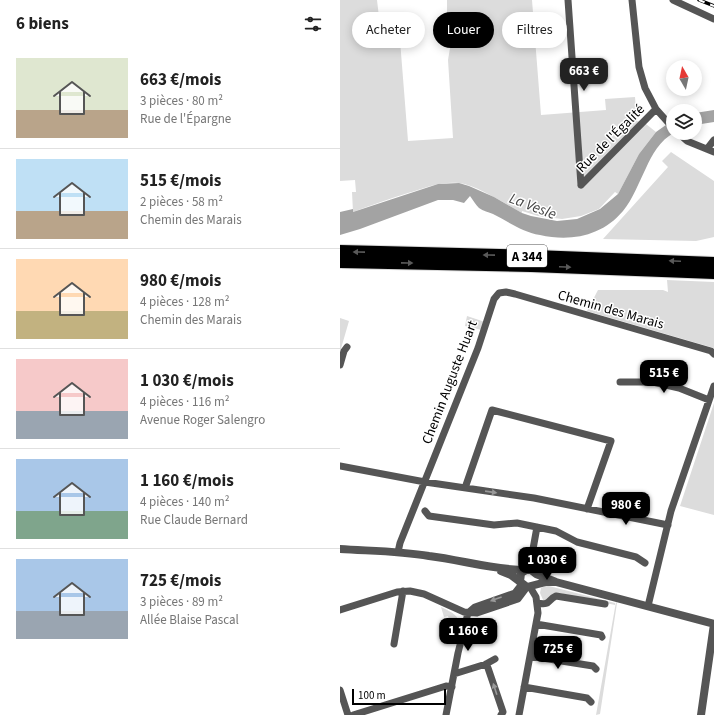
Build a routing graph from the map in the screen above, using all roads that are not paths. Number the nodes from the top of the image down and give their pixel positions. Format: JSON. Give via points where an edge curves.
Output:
{"nodes":[{"id":1,"x":568,"y":0,"type":"edge"},
{"id":2,"x":632,"y":0,"type":"edge"},
{"id":3,"x":673,"y":0,"type":"edge"},
{"id":4,"x":714,"y":19,"type":"edge"},
{"id":5,"x":656,"y":109,"type":"junction"},
{"id":6,"x":666,"y":121,"type":"edge"},
{"id":7,"x":686,"y":140,"type":"edge"},
{"id":8,"x":714,"y":140,"type":"edge"},
{"id":9,"x":711,"y":151,"type":"edge"},
{"id":10,"x":340,"y":251,"type":"edge"},
{"id":11,"x":340,"y":262,"type":"edge"},
{"id":12,"x":714,"y":263,"type":"edge"},
{"id":13,"x":714,"y":273,"type":"edge"},
{"id":14,"x":499,"y":292,"type":"joint"},
{"id":15,"x":347,"y":347,"type":"dead end"},
{"id":16,"x":714,"y":354,"type":"edge"},
{"id":17,"x":340,"y":365,"type":"edge"},
{"id":18,"x":620,"y":382,"type":"dead end"},
{"id":19,"x":714,"y":386,"type":"edge"},
{"id":20,"x":709,"y":400,"type":"junction"},
{"id":21,"x":340,"y":466,"type":"edge"},
{"id":22,"x":425,"y":482,"type":"junction"},
{"id":23,"x":465,"y":488,"type":"junction"},
{"id":24,"x":587,"y":508,"type":"junction"},
{"id":25,"x":425,"y":511,"type":"dead end"},
{"id":26,"x":668,"y":525,"type":"junction"},
{"id":27,"x":537,"y":527,"type":"junction"},
{"id":28,"x":340,"y":550,"type":"edge"},
{"id":29,"x":398,"y":552,"type":"junction"},
{"id":30,"x":645,"y":563,"type":"dead end"},
{"id":31,"x":490,"y":567,"type":"junction"},
{"id":32,"x":531,"y":571,"type":"junction"},
{"id":33,"x":556,"y":582,"type":"junction"},
{"id":34,"x":527,"y":585,"type":"junction"},
{"id":35,"x":404,"y":591,"type":"junction"},
{"id":36,"x":537,"y":603,"type":"junction"},
{"id":37,"x":605,"y":604,"type":"dead end"},
{"id":38,"x":648,"y":606,"type":"junction"},
{"id":39,"x":340,"y":610,"type":"edge"},
{"id":40,"x":468,"y":613,"type":"junction"},
{"id":41,"x":536,"y":624,"type":"junction"},
{"id":42,"x":714,"y":624,"type":"edge"},
{"id":43,"x":602,"y":637,"type":"dead end"},
{"id":44,"x":394,"y":644,"type":"dead end"},
{"id":45,"x":530,"y":656,"type":"junction"},
{"id":46,"x":495,"y":659,"type":"dead end"},
{"id":47,"x":486,"y":664,"type":"junction"},
{"id":48,"x":596,"y":669,"type":"dead end"},
{"id":49,"x":454,"y":674,"type":"junction"},
{"id":50,"x":452,"y":687,"type":"junction"},
{"id":51,"x":524,"y":687,"type":"junction"},
{"id":52,"x":340,"y":690,"type":"edge"},
{"id":53,"x":590,"y":702,"type":"dead end"},
{"id":54,"x":348,"y":715,"type":"edge"},
{"id":55,"x":353,"y":715,"type":"edge"},
{"id":56,"x":446,"y":715,"type":"edge"},
{"id":57,"x":501,"y":715,"type":"edge"},
{"id":58,"x":519,"y":715,"type":"edge"},
{"id":59,"x":701,"y":715,"type":"edge"}],
"edges":[{"from":1,"to":5,"type":"street","name":"Rue de l'Égalité","via":[[581,185]]},
{"from":2,"to":5,"type":"street","name":"Rue de l'Égalité","via":[[639,67],[645,88]]},
{"from":3,"to":4,"type":"street"},
{"from":5,"to":6,"type":"street","name":"Rue de l'Égalité"},
{"from":7,"to":9,"type":"street"},
{"from":8,"to":9,"type":"street"},
{"from":12,"to":10,"type":"highway","number":"A 344","one_way":true},
{"from":11,"to":13,"type":"highway","number":"A 344","one_way":true},
{"from":14,"to":16,"type":"street","name":"Chemin des Marais"},
{"from":14,"to":22,"type":"street","name":"Chemin Auguste Huart","via":[[494,299],[478,348]]},
{"from":15,"to":17,"type":"street"},
{"from":18,"to":20,"type":"street","via":[[653,382],[679,388]]},
{"from":19,"to":20,"type":"street"},
{"from":20,"to":26,"type":"street"},
{"from":21,"to":22,"type":"street"},
{"from":22,"to":23,"type":"street"},
{"from":22,"to":29,"type":"street","name":"Chemin Auguste Huart"},
{"from":23,"to":24,"type":"street","one_way":true},
{"from":23,"to":24,"type":"street","via":[[492,410],[611,441]]},
{"from":24,"to":26,"type":"street"},
{"from":25,"to":27,"type":"street","via":[[429,516],[494,525],[517,523]]},
{"from":26,"to":38,"type":"street"},
{"from":27,"to":30,"type":"street","via":[[556,531],[577,542],[636,557]]},
{"from":27,"to":32,"type":"street"},
{"from":28,"to":29,"type":"street"},
{"from":29,"to":31,"type":"street"},
{"from":31,"to":32,"type":"street"},
{"from":31,"to":34,"type":"street"},
{"from":32,"to":33,"type":"street"},
{"from":32,"to":34,"type":"street","via":[[538,580]]},
{"from":32,"to":34,"type":"street","via":[[521,573],[520,576]]},
{"from":33,"to":34,"type":"street"},
{"from":33,"to":38,"type":"street"},
{"from":34,"to":36,"type":"street","via":[[536,597]]},
{"from":34,"to":40,"type":"street","via":[[514,593],[475,607]]},
{"from":35,"to":39,"type":"street"},
{"from":35,"to":40,"type":"street","via":[[424,594]]},
{"from":35,"to":44,"type":"street"},
{"from":36,"to":37,"type":"street","via":[[548,604],[556,596]]},
{"from":36,"to":41,"type":"street"},
{"from":38,"to":42,"type":"street"},
{"from":40,"to":49,"type":"street"},
{"from":41,"to":43,"type":"street"},
{"from":41,"to":45,"type":"street"},
{"from":42,"to":59,"type":"street"},
{"from":45,"to":48,"type":"street","via":[[593,666]]},
{"from":45,"to":51,"type":"street"},
{"from":46,"to":47,"type":"street"},
{"from":47,"to":49,"type":"street"},
{"from":57,"to":47,"type":"street","one_way":true,"via":[[503,712]]},
{"from":49,"to":50,"type":"street"},
{"from":50,"to":55,"type":"street","via":[[446,686]]},
{"from":50,"to":56,"type":"street"},
{"from":51,"to":53,"type":"street","via":[[587,698]]},
{"from":51,"to":58,"type":"street"},
{"from":52,"to":54,"type":"street"}]}
